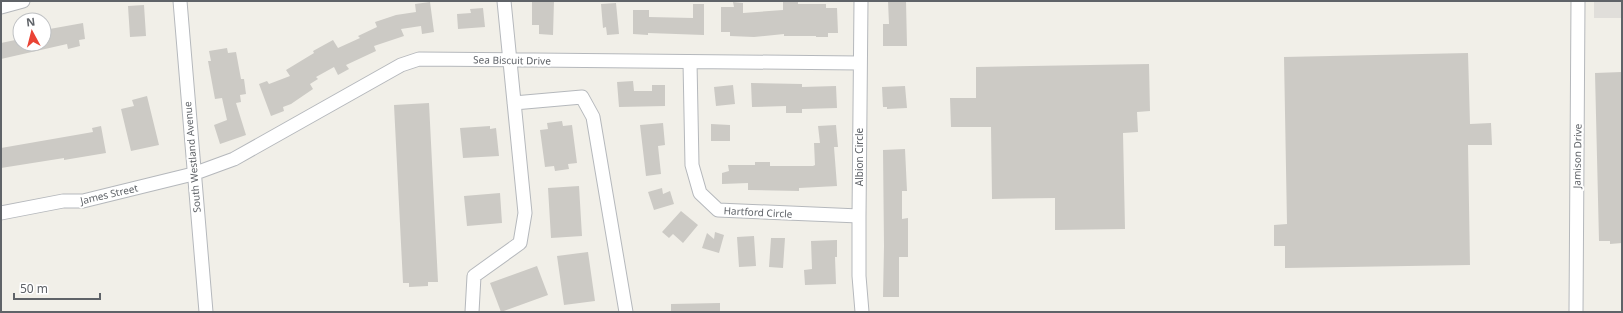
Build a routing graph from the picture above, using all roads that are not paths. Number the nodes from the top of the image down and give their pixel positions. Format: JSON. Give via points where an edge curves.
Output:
{"nodes":[{"id":1,"x":23,"y":1,"type":"edge"},
{"id":2,"x":180,"y":1,"type":"edge"},
{"id":3,"x":504,"y":1,"type":"edge"},
{"id":4,"x":861,"y":1,"type":"edge"},
{"id":5,"x":1578,"y":1,"type":"edge"},
{"id":6,"x":1,"y":7,"type":"edge"},
{"id":7,"x":510,"y":60,"type":"junction"},
{"id":8,"x":690,"y":62,"type":"junction"},
{"id":9,"x":859,"y":63,"type":"junction"},
{"id":10,"x":514,"y":103,"type":"junction"},
{"id":11,"x":193,"y":174,"type":"junction"},
{"id":12,"x":1,"y":213,"type":"edge"},
{"id":13,"x":859,"y":216,"type":"junction"},
{"id":14,"x":206,"y":312,"type":"edge"},
{"id":15,"x":472,"y":312,"type":"edge"},
{"id":16,"x":626,"y":312,"type":"edge"},
{"id":17,"x":862,"y":312,"type":"edge"},
{"id":18,"x":1576,"y":312,"type":"edge"}],
"edges":[{"from":1,"to":6,"type":"street"},
{"from":2,"to":11,"type":"street","name":"South Westland Avenue"},
{"from":3,"to":7,"type":"street"},
{"from":4,"to":9,"type":"street","name":"Albion Circle"},
{"from":5,"to":18,"type":"street","name":"Jamison Drive"},
{"from":7,"to":8,"type":"street","name":"Sea Biscuit Drive"},
{"from":7,"to":10,"type":"street"},
{"from":7,"to":11,"type":"street","name":"Sea Biscuit Drive","via":[[419,59],[401,65],[234,159]]},
{"from":8,"to":9,"type":"street","name":"Sea Biscuit Drive"},
{"from":8,"to":13,"type":"street","name":"Hartford Circle","via":[[692,165],[700,193],[718,210]]},
{"from":9,"to":13,"type":"street","name":"Albion Circle"},
{"from":10,"to":15,"type":"street","via":[[525,213],[520,243],[474,276]]},
{"from":10,"to":16,"type":"street","via":[[582,97],[593,117]]},
{"from":11,"to":12,"type":"street","name":"James Street","via":[[82,201],[63,201]]},
{"from":11,"to":14,"type":"street","name":"South Westland Avenue"},
{"from":13,"to":17,"type":"street","name":"Albion Circle"}]}
